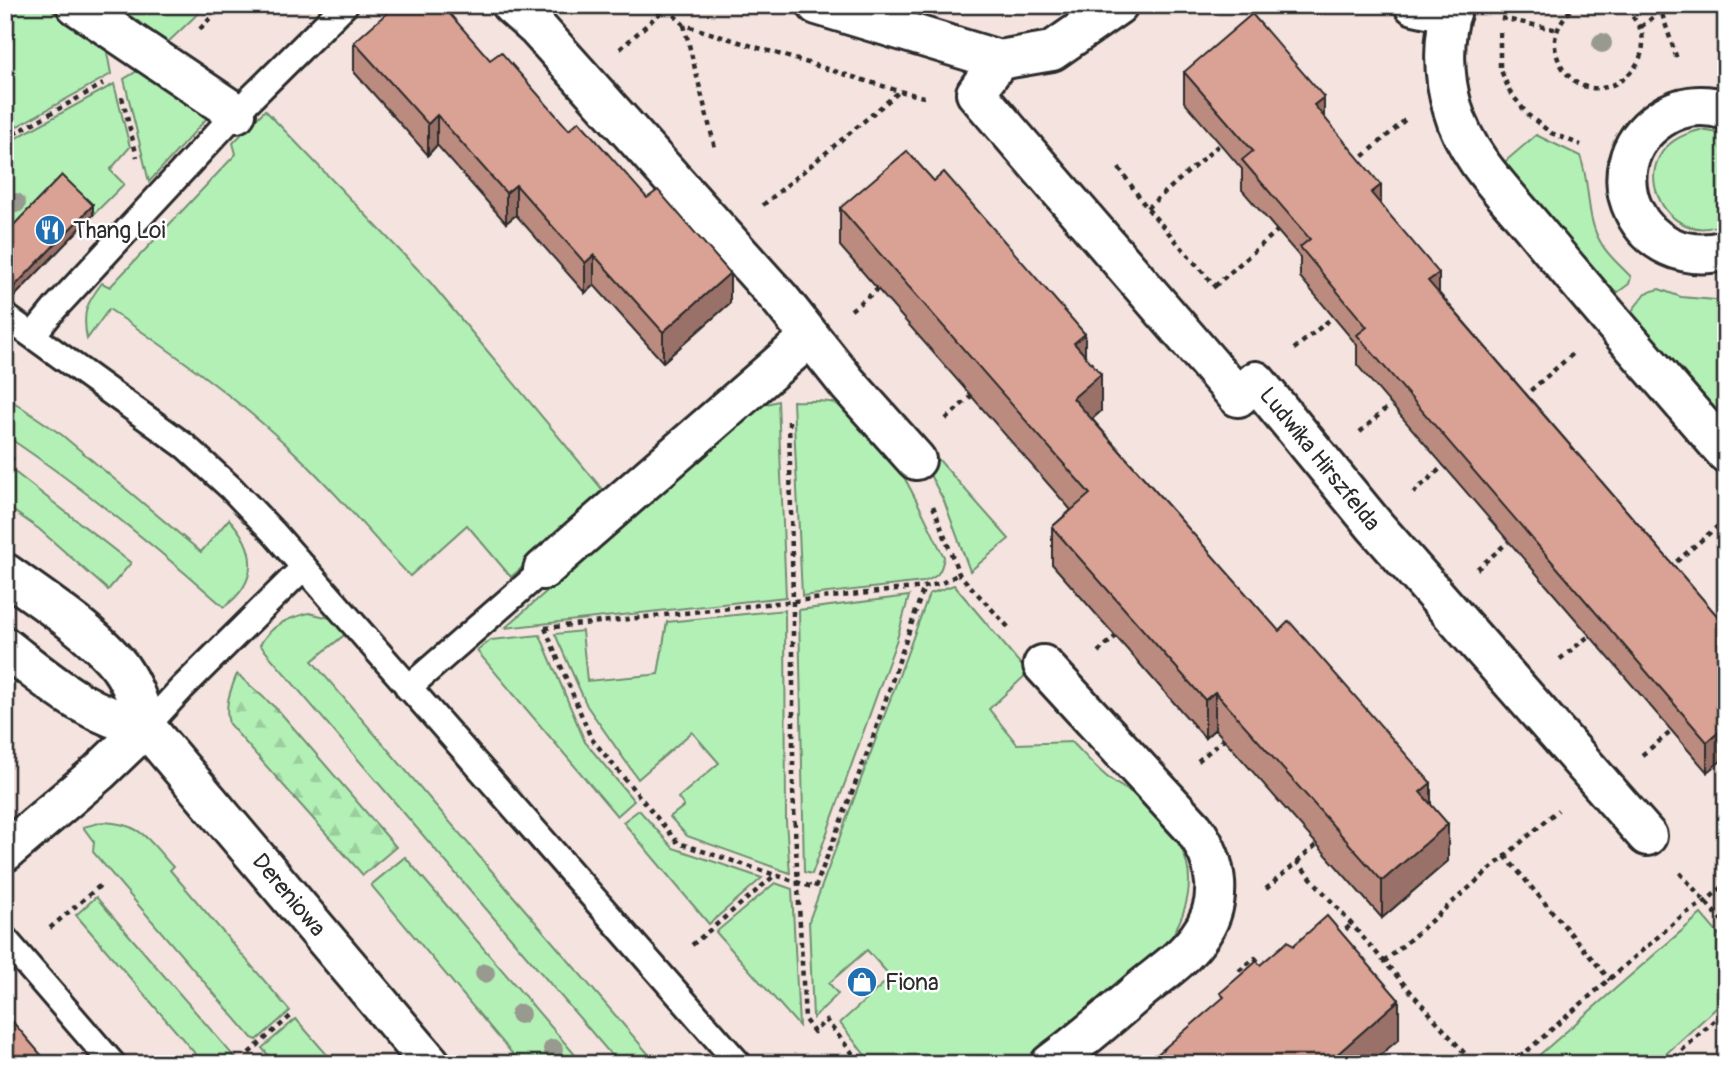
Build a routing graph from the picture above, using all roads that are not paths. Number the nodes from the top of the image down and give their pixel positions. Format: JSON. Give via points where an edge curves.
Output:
{"nodes":[{"id":1,"x":76,"y":5,"type":"edge"},
{"id":2,"x":345,"y":5,"type":"edge"},
{"id":3,"x":510,"y":5,"type":"edge"},
{"id":4,"x":817,"y":5,"type":"edge"},
{"id":5,"x":1118,"y":5,"type":"edge"},
{"id":6,"x":1414,"y":5,"type":"edge"},
{"id":7,"x":1452,"y":9,"type":"edge"},
{"id":8,"x":999,"y":60,"type":"junction"},
{"id":9,"x":1726,"y":110,"type":"edge"},
{"id":10,"x":236,"y":113,"type":"junction"},
{"id":11,"x":1726,"y":250,"type":"edge"},
{"id":12,"x":5,"y":316,"type":"edge"},
{"id":13,"x":33,"y":335,"type":"junction"},
{"id":14,"x":799,"y":347,"type":"junction"},
{"id":15,"x":1726,"y":453,"type":"edge"},
{"id":16,"x":916,"y":460,"type":"road end"},
{"id":17,"x":304,"y":567,"type":"junction"},
{"id":18,"x":543,"y":570,"type":"joint"},
{"id":19,"x":5,"y":573,"type":"edge"},
{"id":20,"x":5,"y":647,"type":"edge"},
{"id":21,"x":1043,"y":665,"type":"road end"},
{"id":22,"x":408,"y":688,"type":"junction"},
{"id":23,"x":146,"y":727,"type":"junction"},
{"id":24,"x":1647,"y":836,"type":"road end"},
{"id":25,"x":5,"y":852,"type":"edge"},
{"id":26,"x":12,"y":947,"type":"edge"},
{"id":27,"x":113,"y":1064,"type":"edge"},
{"id":28,"x":431,"y":1064,"type":"edge"},
{"id":29,"x":739,"y":1064,"type":"edge"},
{"id":30,"x":1051,"y":1064,"type":"edge"}],
"edges":[{"from":1,"to":10,"type":"street"},
{"from":2,"to":10,"type":"lane"},
{"from":3,"to":14,"type":"street","via":[[537,28],[725,237]]},
{"from":4,"to":8,"type":"street"},
{"from":5,"to":8,"type":"street","via":[[1052,51]]},
{"from":6,"to":7,"type":"street"},
{"from":7,"to":15,"type":"street","via":[[1445,36],[1452,110],[1473,154]]},
{"from":8,"to":24,"type":"street","name":"Ludwika Hirszfelda","via":[[976,93],[1238,397],[1256,381],[1375,526]]},
{"from":9,"to":11,"type":"street","via":[[1700,105],[1668,113],[1642,135],[1628,165],[1627,180],[1639,221],[1658,242],[1685,253]]},
{"from":10,"to":13,"type":"lane"},
{"from":12,"to":13,"type":"lane"},
{"from":13,"to":17,"type":"lane","via":[[185,446]]},
{"from":14,"to":16,"type":"street","via":[[848,384]]},
{"from":14,"to":18,"type":"street"},
{"from":17,"to":22,"type":"lane"},
{"from":17,"to":23,"type":"lane"},
{"from":18,"to":22,"type":"lane"},
{"from":19,"to":23,"type":"street","name":"Dereniowa","via":[[105,650],[134,691]]},
{"from":20,"to":23,"type":"street","via":[[76,702],[121,722]]},
{"from":21,"to":30,"type":"street","via":[[1204,843],[1216,892],[1206,925],[1185,952]]},
{"from":22,"to":29,"type":"lane"},
{"from":23,"to":25,"type":"street"},
{"from":23,"to":28,"type":"street","name":"Dereniowa"},
{"from":26,"to":27,"type":"lane"}]}
